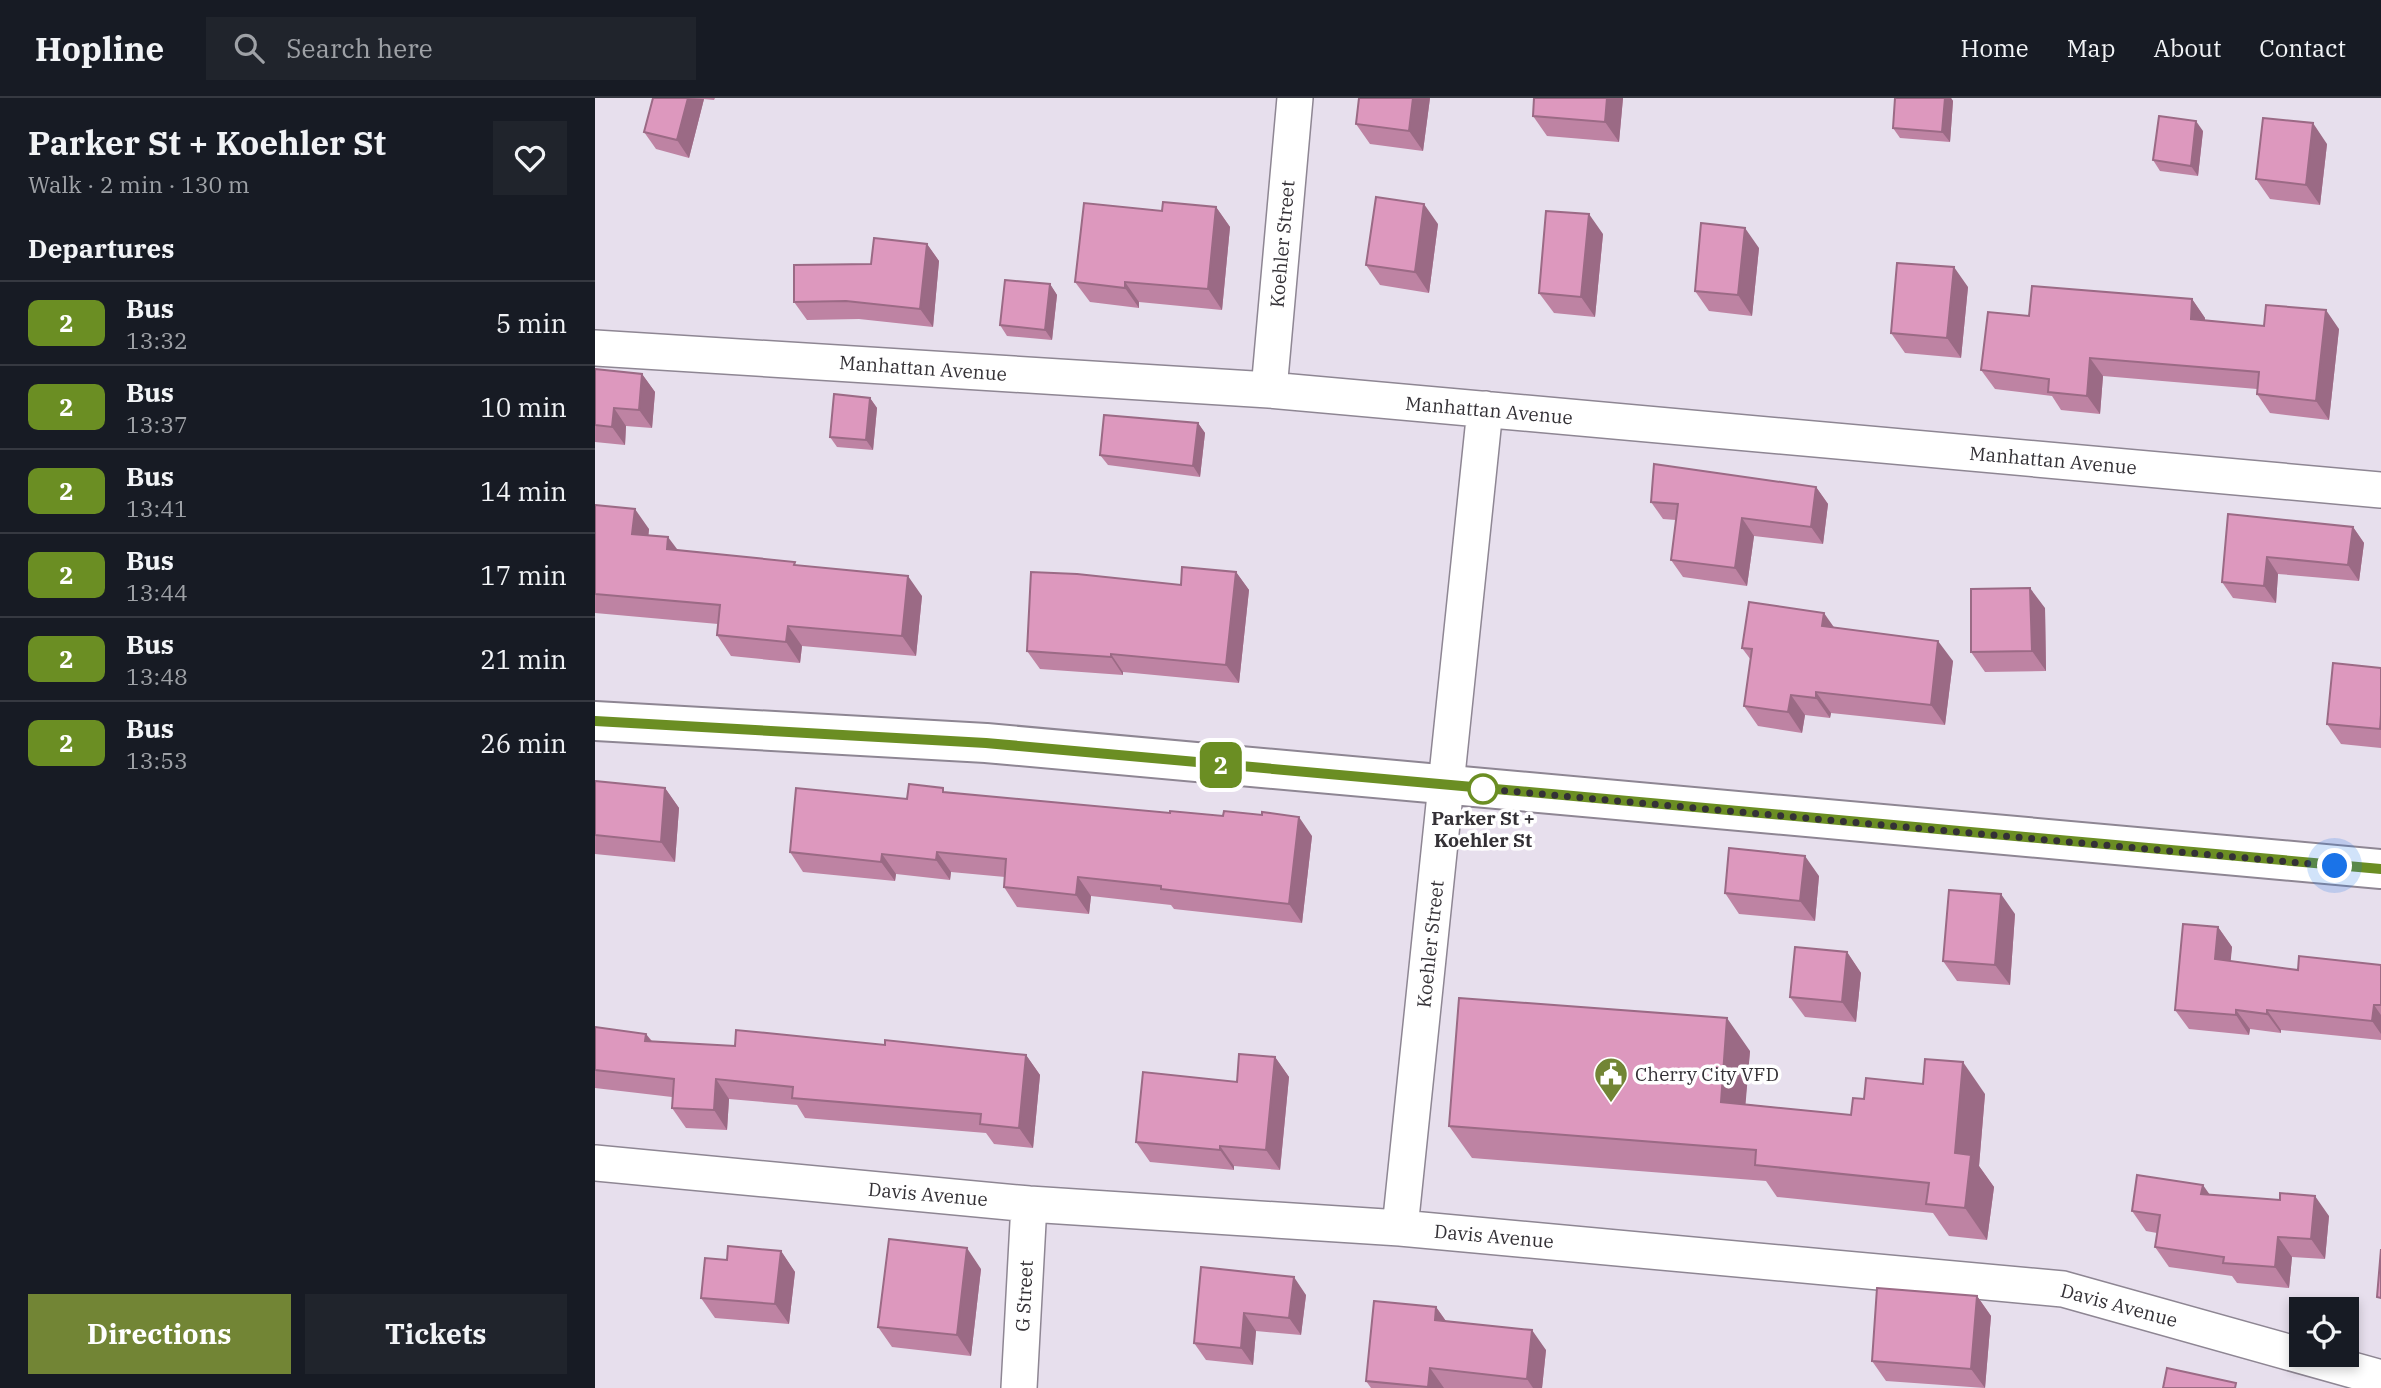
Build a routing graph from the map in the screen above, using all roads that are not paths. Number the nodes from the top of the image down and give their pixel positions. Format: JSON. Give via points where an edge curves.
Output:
{"nodes":[{"id":1,"x":1295,"y":98,"type":"edge"},
{"id":2,"x":595,"y":348,"type":"edge"},
{"id":3,"x":1269,"y":390,"type":"junction"},
{"id":4,"x":1485,"y":409,"type":"junction"},
{"id":5,"x":2381,"y":490,"type":"edge"},
{"id":6,"x":595,"y":721,"type":"edge"},
{"id":7,"x":1447,"y":785,"type":"junction"},
{"id":8,"x":2381,"y":869,"type":"edge"},
{"id":9,"x":595,"y":1163,"type":"edge"},
{"id":10,"x":1029,"y":1204,"type":"junction"},
{"id":11,"x":1400,"y":1227,"type":"junction"},
{"id":12,"x":2381,"y":1378,"type":"edge"},
{"id":13,"x":1019,"y":1388,"type":"edge"}],
"edges":[{"from":1,"to":3,"type":"street","name":"Koehler Street"},
{"from":2,"to":3,"type":"street","name":"Manhattan Avenue"},
{"from":3,"to":4,"type":"street","name":"Manhattan Avenue"},
{"from":4,"to":5,"type":"street","name":"Manhattan Avenue"},
{"from":4,"to":7,"type":"street","name":"Koehler Street"},
{"from":6,"to":7,"type":"street","via":[[986,743]]},
{"from":7,"to":8,"type":"street"},
{"from":7,"to":11,"type":"street","name":"Koehler Street"},
{"from":9,"to":10,"type":"street","name":"Davis Avenue"},
{"from":10,"to":11,"type":"street","name":"Davis Avenue"},
{"from":10,"to":13,"type":"street","name":"G Street"},
{"from":11,"to":12,"type":"street","name":"Davis Avenue","via":[[2063,1289]]}]}
